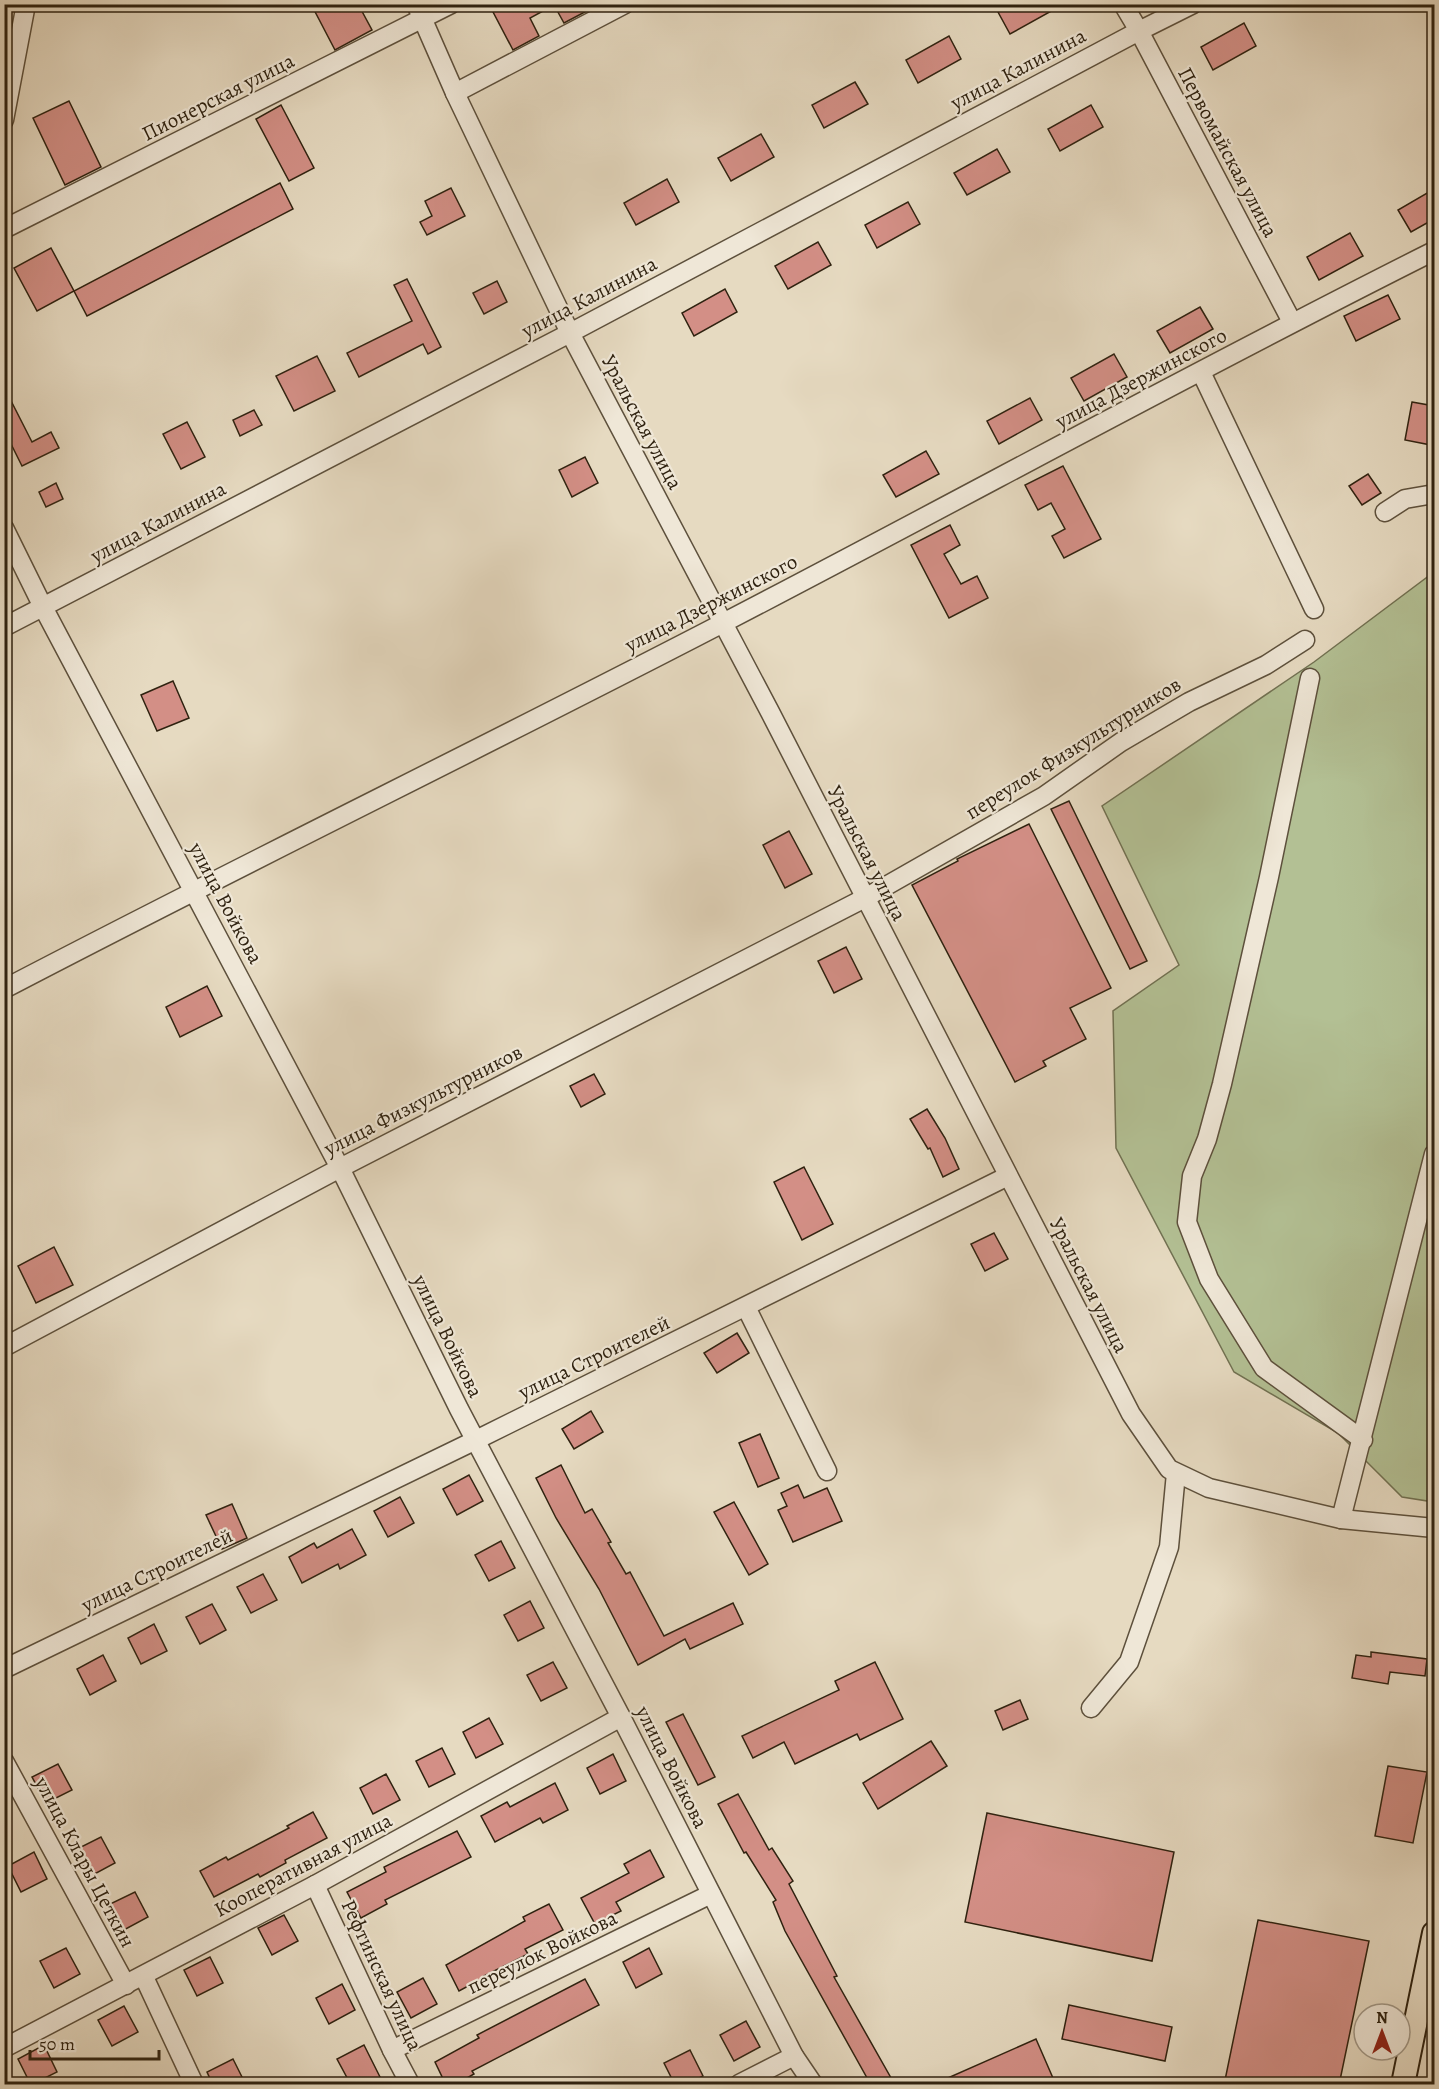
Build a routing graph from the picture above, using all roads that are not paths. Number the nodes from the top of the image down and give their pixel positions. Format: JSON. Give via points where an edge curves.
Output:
{"nodes":[{"id":1,"x":26,"y":4,"type":"edge"},
{"id":2,"x":451,"y":4,"type":"edge"},
{"id":3,"x":625,"y":4,"type":"edge"},
{"id":4,"x":1123,"y":4,"type":"edge"},
{"id":5,"x":1193,"y":4,"type":"edge"},
{"id":6,"x":420,"y":12,"type":"edge"},
{"id":7,"x":1139,"y":31,"type":"junction"},
{"id":8,"x":455,"y":93,"type":"junction"},
{"id":9,"x":4,"y":120,"type":"edge"},
{"id":10,"x":4,"y":229,"type":"edge"},
{"id":11,"x":1434,"y":251,"type":"edge"},
{"id":12,"x":1292,"y":322,"type":"junction"},
{"id":13,"x":570,"y":333,"type":"junction"},
{"id":14,"x":1200,"y":372,"type":"junction"},
{"id":15,"x":1434,"y":494,"type":"edge"},
{"id":16,"x":1384,"y":512,"type":"dead end"},
{"id":17,"x":4,"y":528,"type":"edge"},
{"id":18,"x":43,"y":607,"type":"junction"},
{"id":19,"x":1314,"y":609,"type":"dead end"},
{"id":20,"x":723,"y":623,"type":"junction"},
{"id":21,"x":4,"y":627,"type":"edge"},
{"id":22,"x":1305,"y":640,"type":"dead end"},
{"id":23,"x":1310,"y":678,"type":"dead end"},
{"id":24,"x":194,"y":890,"type":"junction"},
{"id":25,"x":865,"y":898,"type":"junction"},
{"id":26,"x":4,"y":989,"type":"edge"},
{"id":27,"x":1434,"y":1154,"type":"edge"},
{"id":28,"x":340,"y":1168,"type":"junction"},
{"id":29,"x":1008,"y":1176,"type":"junction"},
{"id":30,"x":746,"y":1307,"type":"junction"},
{"id":31,"x":4,"y":1347,"type":"edge"},
{"id":32,"x":476,"y":1440,"type":"junction"},
{"id":33,"x":1363,"y":1440,"type":"junction"},
{"id":34,"x":827,"y":1471,"type":"dead end"},
{"id":35,"x":1176,"y":1473,"type":"junction"},
{"id":36,"x":1341,"y":1519,"type":"junction"},
{"id":37,"x":1434,"y":1528,"type":"edge"},
{"id":38,"x":4,"y":1669,"type":"edge"},
{"id":39,"x":1091,"y":1708,"type":"dead end"},
{"id":40,"x":621,"y":1718,"type":"junction"},
{"id":41,"x":4,"y":1761,"type":"edge"},
{"id":42,"x":315,"y":1885,"type":"junction"},
{"id":43,"x":711,"y":1894,"type":"junction"},
{"id":44,"x":1434,"y":1933,"type":"edge"},
{"id":45,"x":144,"y":1977,"type":"junction"},
{"id":46,"x":126,"y":1985,"type":"junction"},
{"id":47,"x":4,"y":2048,"type":"edge"},
{"id":48,"x":392,"y":2050,"type":"junction"},
{"id":49,"x":794,"y":2056,"type":"junction"},
{"id":50,"x":194,"y":2085,"type":"edge"},
{"id":51,"x":410,"y":2085,"type":"edge"},
{"id":52,"x":739,"y":2085,"type":"edge"},
{"id":53,"x":813,"y":2085,"type":"edge"},
{"id":54,"x":1403,"y":2085,"type":"edge"}],
"edges":[{"from":1,"to":9,"type":"street"},
{"from":2,"to":6,"type":"street","name":"Пионерская улица"},
{"from":3,"to":8,"type":"street"},
{"from":4,"to":7,"type":"street","name":"Первомайская улица"},
{"from":5,"to":7,"type":"street","name":"улица Калинина"},
{"from":6,"to":8,"type":"street","name":"Уральская улица"},
{"from":6,"to":10,"type":"street","name":"Пионерская улица"},
{"from":7,"to":12,"type":"street","name":"Первомайская улица"},
{"from":7,"to":13,"type":"street","name":"улица Калинина"},
{"from":8,"to":13,"type":"street","name":"Уральская улица"},
{"from":11,"to":12,"type":"street","name":"улица Дзержинского"},
{"from":12,"to":14,"type":"street","name":"улица Дзержинского"},
{"from":13,"to":18,"type":"street","name":"улица Калинина"},
{"from":13,"to":20,"type":"street","name":"Уральская улица"},
{"from":14,"to":19,"type":"street"},
{"from":14,"to":20,"type":"street","name":"улица Дзержинского"},
{"from":15,"to":16,"type":"street","via":[[1405,499]]},
{"from":17,"to":18,"type":"street","name":"улица Войкова"},
{"from":18,"to":21,"type":"street","name":"улица Калинина"},
{"from":18,"to":24,"type":"street","name":"улица Войкова"},
{"from":20,"to":24,"type":"street","name":"улица Дзержинского"},
{"from":20,"to":25,"type":"street","name":"Уральская улица"},
{"from":22,"to":25,"type":"street","name":"переулок Физкультурников","via":[[1266,665],[1189,702],[1121,742],[1044,796]]},
{"from":23,"to":33,"type":"street","via":[[1222,1084],[1192,1176],[1186,1222],[1209,1279],[1264,1368]]},
{"from":24,"to":26,"type":"street","name":"улица Дзержинского"},
{"from":24,"to":28,"type":"street","name":"улица Войкова"},
{"from":25,"to":28,"type":"street","name":"улица Физкультурников"},
{"from":25,"to":29,"type":"street","name":"Уральская улица"},
{"from":27,"to":33,"type":"street"},
{"from":28,"to":31,"type":"street","name":"улица Физкультурников"},
{"from":28,"to":32,"type":"street","name":"улица Войкова"},
{"from":29,"to":30,"type":"street","name":"улица Строителей"},
{"from":29,"to":35,"type":"street","name":"Уральская улица","via":[[1131,1414],[1169,1469]]},
{"from":30,"to":32,"type":"street","name":"улица Строителей"},
{"from":30,"to":34,"type":"street"},
{"from":32,"to":38,"type":"street","name":"улица Строителей"},
{"from":32,"to":40,"type":"street","name":"улица Войкова"},
{"from":33,"to":36,"type":"street"},
{"from":35,"to":36,"type":"street","name":"Уральская улица","via":[[1209,1488]]},
{"from":35,"to":39,"type":"street","via":[[1169,1546],[1129,1662]]},
{"from":36,"to":37,"type":"street","name":"Уральская улица"},
{"from":40,"to":42,"type":"street","name":"Кооперативная улица"},
{"from":40,"to":43,"type":"street","name":"улица Войкова"},
{"from":41,"to":46,"type":"street","name":"улица Клары Цеткин"},
{"from":42,"to":45,"type":"street","name":"Кооперативная улица"},
{"from":42,"to":48,"type":"street","name":"Рефтинская улица"},
{"from":43,"to":48,"type":"street","name":"переулок Войкова"},
{"from":43,"to":49,"type":"street","name":"улица Войкова"},
{"from":44,"to":54,"type":"main road"},
{"from":45,"to":46,"type":"street","name":"Кооперативная улица"},
{"from":45,"to":50,"type":"street"},
{"from":46,"to":47,"type":"street","name":"Кооперативная улица"},
{"from":48,"to":51,"type":"street","name":"Рефтинская улица"},
{"from":49,"to":52,"type":"street"},
{"from":49,"to":53,"type":"street","name":"улица Войкова"}]}
